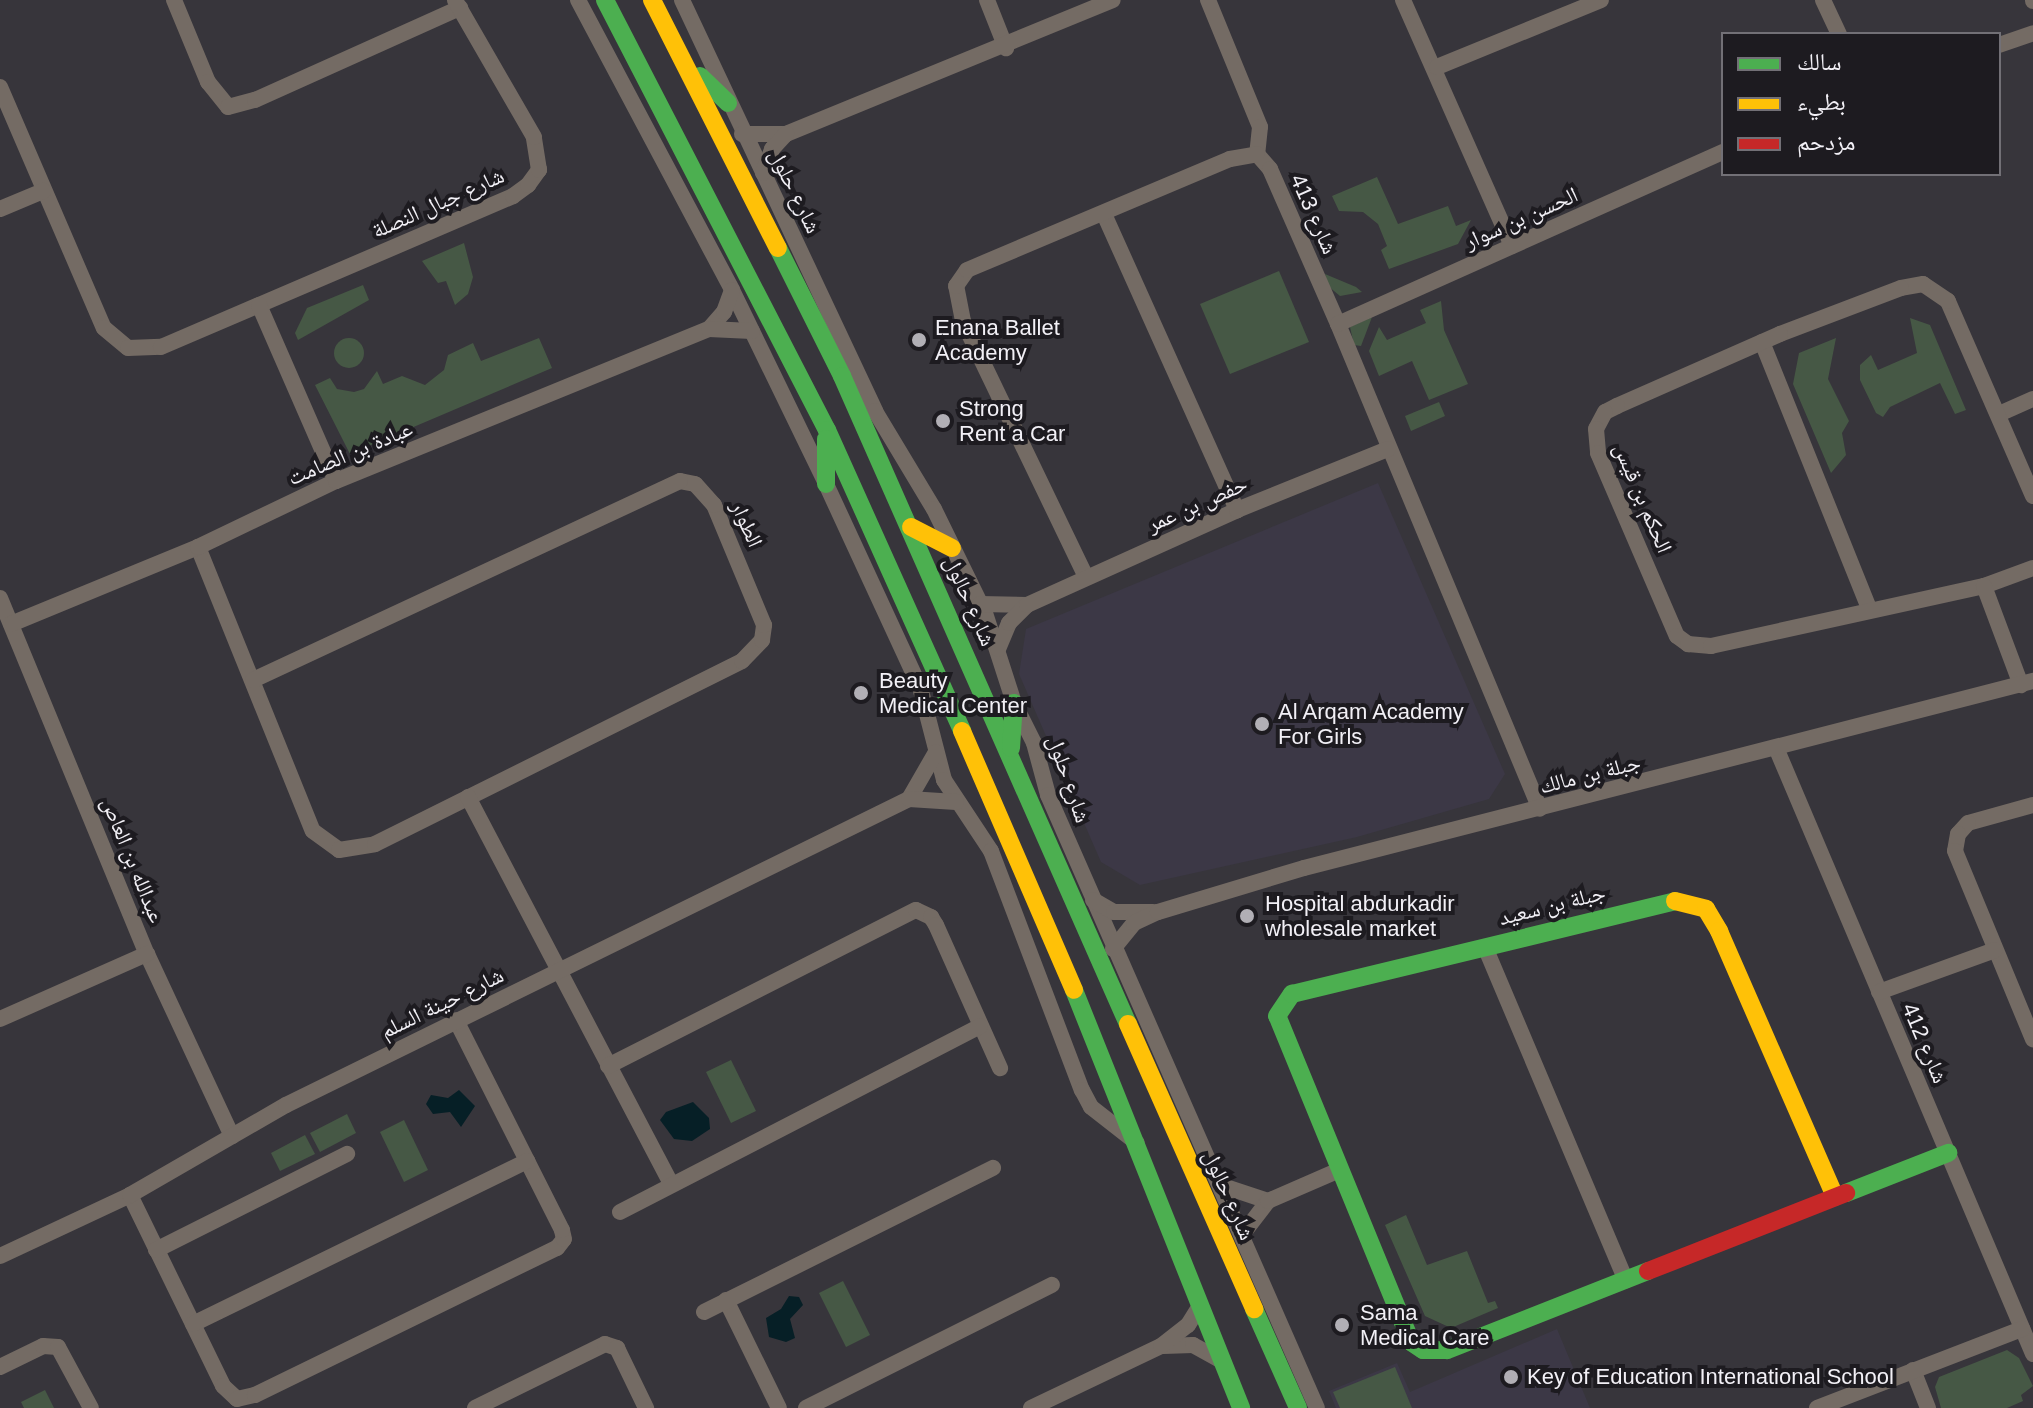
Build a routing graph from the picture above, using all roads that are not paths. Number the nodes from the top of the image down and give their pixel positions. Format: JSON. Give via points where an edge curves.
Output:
{"nodes":[{"id":1,"x":174,"y":0,"type":"edge"},
{"id":2,"x":578,"y":0,"type":"edge"},
{"id":3,"x":605,"y":0,"type":"edge"},
{"id":4,"x":652,"y":0,"type":"edge"},
{"id":5,"x":682,"y":0,"type":"edge"},
{"id":6,"x":987,"y":0,"type":"edge"},
{"id":7,"x":1113,"y":0,"type":"edge"},
{"id":8,"x":1208,"y":0,"type":"edge"},
{"id":9,"x":1403,"y":0,"type":"edge"},
{"id":10,"x":1601,"y":0,"type":"edge"},
{"id":11,"x":1823,"y":0,"type":"edge"},
{"id":12,"x":458,"y":4,"type":"edge"},
{"id":13,"x":1838,"y":32,"type":"edge"},
{"id":14,"x":2033,"y":33,"type":"edge"},
{"id":15,"x":2001,"y":44,"type":"edge"},
{"id":16,"x":1006,"y":48,"type":"junction"},
{"id":17,"x":687,"y":64,"type":"junction"},
{"id":18,"x":1437,"y":67,"type":"junction"},
{"id":19,"x":0,"y":87,"type":"edge"},
{"id":20,"x":728,"y":103,"type":"junction"},
{"id":21,"x":742,"y":134,"type":"junction"},
{"id":22,"x":786,"y":134,"type":"junction"},
{"id":23,"x":1721,"y":153,"type":"edge"},
{"id":24,"x":1257,"y":154,"type":"junction"},
{"id":25,"x":763,"y":173,"type":"junction"},
{"id":26,"x":43,"y":191,"type":"junction"},
{"id":27,"x":0,"y":209,"type":"edge"},
{"id":28,"x":1104,"y":214,"type":"junction"},
{"id":29,"x":1512,"y":246,"type":"junction"},
{"id":30,"x":732,"y":290,"type":"junction"},
{"id":31,"x":259,"y":305,"type":"junction"},
{"id":32,"x":1338,"y":324,"type":"junction"},
{"id":33,"x":709,"y":329,"type":"junction"},
{"id":34,"x":752,"y":331,"type":"junction"},
{"id":35,"x":1762,"y":342,"type":"junction"},
{"id":36,"x":2033,"y":399,"type":"edge"},
{"id":37,"x":1999,"y":414,"type":"junction"},
{"id":38,"x":827,"y":430,"type":"junction"},
{"id":39,"x":1388,"y":449,"type":"junction"},
{"id":40,"x":336,"y":481,"type":"junction"},
{"id":41,"x":826,"y":484,"type":"junction"},
{"id":42,"x":2033,"y":496,"type":"edge"},
{"id":43,"x":1237,"y":510,"type":"junction"},
{"id":44,"x":911,"y":527,"type":"junction"},
{"id":45,"x":198,"y":547,"type":"junction"},
{"id":46,"x":952,"y":548,"type":"junction"},
{"id":47,"x":2033,"y":568,"type":"edge"},
{"id":48,"x":1086,"y":577,"type":"junction"},
{"id":49,"x":1984,"y":586,"type":"junction"},
{"id":50,"x":0,"y":598,"type":"edge"},
{"id":51,"x":980,"y":604,"type":"junction"},
{"id":52,"x":1027,"y":605,"type":"junction"},
{"id":53,"x":1870,"y":610,"type":"junction"},
{"id":54,"x":11,"y":624,"type":"junction"},
{"id":55,"x":998,"y":649,"type":"junction"},
{"id":56,"x":253,"y":680,"type":"junction"},
{"id":57,"x":2027,"y":683,"type":"edge"},
{"id":58,"x":1014,"y":703,"type":"junction"},
{"id":59,"x":1777,"y":750,"type":"junction"},
{"id":60,"x":936,"y":752,"type":"junction"},
{"id":61,"x":1011,"y":753,"type":"junction"},
{"id":62,"x":468,"y":797,"type":"junction"},
{"id":63,"x":909,"y":799,"type":"junction"},
{"id":64,"x":956,"y":802,"type":"junction"},
{"id":65,"x":2033,"y":805,"type":"edge"},
{"id":66,"x":1540,"y":809,"type":"junction"},
{"id":67,"x":1093,"y":900,"type":"junction"},
{"id":68,"x":1158,"y":912,"type":"junction"},
{"id":69,"x":1485,"y":947,"type":"junction"},
{"id":70,"x":1113,"y":949,"type":"junction"},
{"id":71,"x":1995,"y":950,"type":"junction"},
{"id":72,"x":147,"y":954,"type":"junction"},
{"id":73,"x":561,"y":968,"type":"junction"},
{"id":74,"x":1879,"y":992,"type":"junction"},
{"id":75,"x":0,"y":1019,"type":"edge"},
{"id":76,"x":456,"y":1020,"type":"junction"},
{"id":77,"x":980,"y":1026,"type":"junction"},
{"id":78,"x":2033,"y":1039,"type":"edge"},
{"id":79,"x":608,"y":1066,"type":"junction"},
{"id":80,"x":1000,"y":1068,"type":"dead end"},
{"id":81,"x":232,"y":1136,"type":"junction"},
{"id":82,"x":1141,"y":1146,"type":"junction"},
{"id":83,"x":1183,"y":1150,"type":"junction"},
{"id":84,"x":1948,"y":1153,"type":"junction"},
{"id":85,"x":347,"y":1154,"type":"dead end"},
{"id":86,"x":527,"y":1161,"type":"junction"},
{"id":87,"x":1211,"y":1164,"type":"junction"},
{"id":88,"x":993,"y":1168,"type":"dead end"},
{"id":89,"x":1337,"y":1171,"type":"junction"},
{"id":90,"x":671,"y":1183,"type":"junction"},
{"id":91,"x":1220,"y":1185,"type":"junction"},
{"id":92,"x":130,"y":1195,"type":"junction"},
{"id":93,"x":1835,"y":1197,"type":"junction"},
{"id":94,"x":1268,"y":1201,"type":"junction"},
{"id":95,"x":620,"y":1212,"type":"dead end"},
{"id":96,"x":1242,"y":1235,"type":"junction"},
{"id":97,"x":156,"y":1250,"type":"junction"},
{"id":98,"x":0,"y":1256,"type":"edge"},
{"id":99,"x":1626,"y":1280,"type":"junction"},
{"id":100,"x":1052,"y":1285,"type":"dead end"},
{"id":101,"x":726,"y":1300,"type":"junction"},
{"id":102,"x":1200,"y":1306,"type":"junction"},
{"id":103,"x":704,"y":1312,"type":"dead end"},
{"id":104,"x":193,"y":1324,"type":"junction"},
{"id":105,"x":2022,"y":1329,"type":"junction"},
{"id":106,"x":1161,"y":1346,"type":"junction"},
{"id":107,"x":2033,"y":1354,"type":"edge"},
{"id":108,"x":1220,"y":1360,"type":"junction"},
{"id":109,"x":0,"y":1367,"type":"edge"},
{"id":110,"x":1913,"y":1370,"type":"junction"},
{"id":111,"x":91,"y":1408,"type":"edge"},
{"id":112,"x":475,"y":1408,"type":"edge"},
{"id":113,"x":646,"y":1408,"type":"edge"},
{"id":114,"x":779,"y":1408,"type":"edge"},
{"id":115,"x":806,"y":1408,"type":"edge"},
{"id":116,"x":1031,"y":1408,"type":"edge"},
{"id":117,"x":1241,"y":1408,"type":"edge"},
{"id":118,"x":1298,"y":1408,"type":"edge"},
{"id":119,"x":1317,"y":1408,"type":"edge"},
{"id":120,"x":1817,"y":1408,"type":"edge"},
{"id":121,"x":1928,"y":1408,"type":"edge"}],
"edges":[{"from":1,"to":12,"type":"street","via":[[208,82],[228,107],[247,103]]},
{"from":2,"to":30,"type":"street"},
{"from":3,"to":38,"type":"main road"},
{"from":4,"to":17,"type":"main road","name":"شارع حالول"},
{"from":5,"to":20,"type":"street","name":"شارع حلول","via":[[725,84]]},
{"from":6,"to":16,"type":"street"},
{"from":7,"to":16,"type":"street"},
{"from":8,"to":24,"type":"street","via":[[1260,127]]},
{"from":9,"to":18,"type":"street"},
{"from":10,"to":18,"type":"street"},
{"from":11,"to":13,"type":"street"},
{"from":12,"to":31,"type":"street","name":"شارع جبال النصلة","via":[[534,137],[539,170],[513,196]]},
{"from":14,"to":15,"type":"street"},
{"from":16,"to":22,"type":"street"},
{"from":17,"to":20,"type":"main road"},
{"from":17,"to":44,"type":"main road","name":"شارع حالول"},
{"from":18,"to":29,"type":"street"},
{"from":19,"to":26,"type":"street","name":"شارع جبال النصلة"},
{"from":20,"to":21,"type":"street","name":"شارع حلول"},
{"from":21,"to":22,"type":"street"},
{"from":21,"to":25,"type":"street","name":"شارع حلول"},
{"from":22,"to":25,"type":"street","via":[[772,149]]},
{"from":23,"to":29,"type":"street","name":"الحسن بن سوار"},
{"from":24,"to":28,"type":"street","via":[[1230,159]]},
{"from":24,"to":32,"type":"street","name":"شارع 413","via":[[1270,169]]},
{"from":25,"to":46,"type":"street","name":"شارع حلول","via":[[875,411]]},
{"from":26,"to":27,"type":"street"},
{"from":26,"to":31,"type":"street","name":"شارع جبال النصلة","via":[[104,328],[128,348],[161,347]]},
{"from":28,"to":43,"type":"street"},
{"from":28,"to":48,"type":"street","via":[[967,270],[955,295]]},
{"from":29,"to":32,"type":"street","name":"الحسن بن سوار"},
{"from":30,"to":33,"type":"street"},
{"from":30,"to":34,"type":"street"},
{"from":31,"to":40,"type":"street"},
{"from":32,"to":39,"type":"street","name":"شارع 413"},
{"from":33,"to":34,"type":"street","name":"عبادة بن الصامت"},
{"from":33,"to":40,"type":"street","name":"عبادة بن الصامت"},
{"from":34,"to":41,"type":"street"},
{"from":35,"to":37,"type":"street","name":"الحكم بن قيس","via":[[1901,288],[1932,287],[1948,301]]},
{"from":35,"to":53,"type":"street"},
{"from":35,"to":53,"type":"street","name":"الحكم بن قيس","via":[[1605,412],[1596,429],[1598,453],[1680,641],[1711,646]]},
{"from":36,"to":37,"type":"street"},
{"from":37,"to":42,"type":"street","name":"الحكم بن قيس"},
{"from":38,"to":41,"type":"main road"},
{"from":38,"to":82,"type":"main road"},
{"from":39,"to":43,"type":"street","name":"حفص بن عمر"},
{"from":39,"to":66,"type":"street","name":"شارع 413"},
{"from":40,"to":45,"type":"street","name":"عبادة بن الصامت"},
{"from":41,"to":60,"type":"street","via":[[920,687]]},
{"from":43,"to":48,"type":"street","name":"حفص بن عمر"},
{"from":44,"to":46,"type":"main road"},
{"from":44,"to":61,"type":"main road","name":"شارع حالول"},
{"from":45,"to":54,"type":"street","name":"عبادة بن الصامت"},
{"from":45,"to":56,"type":"street","name":"الطوار"},
{"from":46,"to":51,"type":"street","name":"شارع حلول"},
{"from":47,"to":49,"type":"street","name":"الحكم بن قيس"},
{"from":48,"to":52,"type":"street","name":"حفص بن عمر"},
{"from":49,"to":53,"type":"street","name":"الحكم بن قيس"},
{"from":49,"to":57,"type":"street"},
{"from":50,"to":54,"type":"street","name":"عبدالله بن العاص"},
{"from":51,"to":52,"type":"street","name":"حفص بن عمر"},
{"from":51,"to":55,"type":"street","name":"شارع حلول"},
{"from":52,"to":55,"type":"street","name":"حفص بن عمر","via":[[1009,623]]},
{"from":54,"to":72,"type":"street","name":"عبدالله بن العاص"},
{"from":55,"to":58,"type":"street","name":"شارع حلول"},
{"from":56,"to":62,"type":"street","name":"الطوار","via":[[313,831],[324,844],[356,850]]},
{"from":56,"to":62,"type":"street","name":"الطوار","via":[[666,485],[680,481],[705,491],[761,612],[762,640],[754,652]]},
{"from":57,"to":59,"type":"street","name":"جبلة بن مالك"},
{"from":58,"to":61,"type":"main road"},
{"from":58,"to":67,"type":"street","name":"شارع حلول"},
{"from":59,"to":66,"type":"street","name":"جبلة بن مالك"},
{"from":59,"to":74,"type":"street","name":"شارع 412"},
{"from":60,"to":63,"type":"street"},
{"from":60,"to":64,"type":"street"},
{"from":61,"to":83,"type":"main road","name":"شارع حالول"},
{"from":62,"to":73,"type":"street"},
{"from":63,"to":64,"type":"street","name":"شارع حينة السلم"},
{"from":63,"to":73,"type":"street","name":"شارع حينة السلم"},
{"from":64,"to":82,"type":"street","via":[[991,851],[1082,1090],[1097,1112]]},
{"from":65,"to":71,"type":"street","via":[[1968,823],[1958,834],[1958,862]]},
{"from":66,"to":68,"type":"street","name":"جبلة بن مالك","via":[[1304,868]]},
{"from":67,"to":68,"type":"street","name":"جبلة بن مالك","via":[[1114,912]]},
{"from":67,"to":70,"type":"street","name":"شارع حلول"},
{"from":68,"to":70,"type":"street","name":"جبلة بن مالك","via":[[1134,923]]},
{"from":69,"to":89,"type":"main road","name":"جبلة بن سعيد","via":[[1292,994],[1281,1006],[1278,1027]]},
{"from":69,"to":93,"type":"main road","name":"جبلة بن سعيد","via":[[1666,901],[1687,901],[1706,909]]},
{"from":69,"to":99,"type":"street"},
{"from":70,"to":87,"type":"street","name":"شارع حلول"},
{"from":71,"to":74,"type":"street"},
{"from":71,"to":78,"type":"street"},
{"from":72,"to":75,"type":"street"},
{"from":72,"to":81,"type":"street","name":"عبدالله بن العاص"},
{"from":73,"to":76,"type":"street","name":"شارع حينة السلم"},
{"from":73,"to":79,"type":"street"},
{"from":74,"to":84,"type":"street","name":"شارع 412"},
{"from":76,"to":81,"type":"street","name":"شارع حينة السلم"},
{"from":76,"to":86,"type":"street"},
{"from":77,"to":79,"type":"street","via":[[936,925],[916,910]]},
{"from":77,"to":80,"type":"street"},
{"from":77,"to":90,"type":"street"},
{"from":79,"to":90,"type":"street"},
{"from":81,"to":92,"type":"street","name":"شارع حينة السلم"},
{"from":82,"to":102,"type":"main road"},
{"from":83,"to":87,"type":"main road"},
{"from":83,"to":118,"type":"main road","name":"شارع حالول"},
{"from":84,"to":93,"type":"main road","name":"جبلة بن سعيد"},
{"from":84,"to":105,"type":"street","name":"شارع 412"},
{"from":85,"to":97,"type":"street"},
{"from":86,"to":104,"type":"street"},
{"from":86,"to":104,"type":"street","via":[[564,1234],[560,1246],[337,1355],[237,1399],[223,1386]]},
{"from":87,"to":91,"type":"street","name":"شارع حلول"},
{"from":88,"to":101,"type":"street"},
{"from":89,"to":94,"type":"street"},
{"from":89,"to":99,"type":"main road","name":"جبلة بن سعيد","via":[[1411,1342],[1423,1350],[1447,1350]]},
{"from":90,"to":95,"type":"street"},
{"from":91,"to":94,"type":"street"},
{"from":91,"to":96,"type":"street","name":"شارع حلول"},
{"from":92,"to":97,"type":"street"},
{"from":92,"to":98,"type":"street","name":"شارع حينة السلم"},
{"from":93,"to":99,"type":"main road","name":"جبلة بن سعيد"},
{"from":94,"to":96,"type":"street"},
{"from":96,"to":119,"type":"street","name":"شارع حلول"},
{"from":97,"to":104,"type":"street"},
{"from":100,"to":115,"type":"street"},
{"from":101,"to":103,"type":"street"},
{"from":101,"to":114,"type":"street"},
{"from":102,"to":106,"type":"street","via":[[1188,1325]]},
{"from":102,"to":108,"type":"main road"},
{"from":105,"to":107,"type":"street","name":"شارع 412"},
{"from":105,"to":110,"type":"street"},
{"from":106,"to":108,"type":"street","via":[[1193,1345]]},
{"from":106,"to":116,"type":"street"},
{"from":108,"to":117,"type":"main road"},
{"from":109,"to":111,"type":"street","via":[[43,1346],[58,1347]]},
{"from":110,"to":120,"type":"street"},
{"from":110,"to":121,"type":"street"},
{"from":112,"to":113,"type":"street","via":[[605,1344],[617,1348]]}]}
